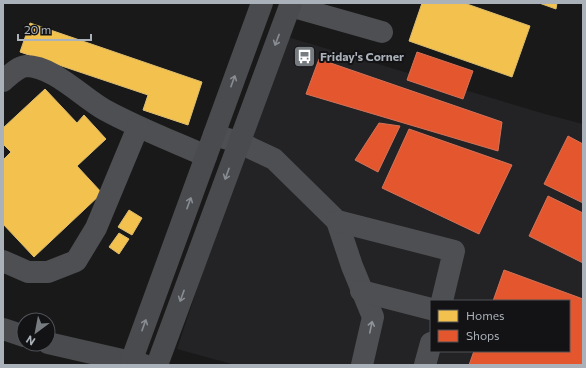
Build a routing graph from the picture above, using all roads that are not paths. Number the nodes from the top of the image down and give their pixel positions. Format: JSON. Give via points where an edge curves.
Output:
{"nodes":[{"id":1,"x":262,"y":3,"type":"edge"},
{"id":2,"x":290,"y":4,"type":"edge"},
{"id":3,"x":382,"y":32,"type":"dead end"},
{"id":4,"x":3,"y":81,"type":"edge"},
{"id":5,"x":138,"y":127,"type":"junction"},
{"id":6,"x":214,"y":135,"type":"junction"},
{"id":7,"x":238,"y":142,"type":"junction"},
{"id":8,"x":206,"y":156,"type":"junction"},
{"id":9,"x":337,"y":221,"type":"junction"},
{"id":10,"x":3,"y":261,"type":"edge"},
{"id":11,"x":361,"y":291,"type":"junction"},
{"id":12,"x":442,"y":300,"type":"edge"},
{"id":13,"x":430,"y":309,"type":"edge"},
{"id":14,"x":3,"y":329,"type":"edge"},
{"id":15,"x":16,"y":333,"type":"edge"},
{"id":16,"x":56,"y":345,"type":"edge"},
{"id":17,"x":430,"y":347,"type":"edge"},
{"id":18,"x":137,"y":363,"type":"edge"},
{"id":19,"x":157,"y":365,"type":"edge"},
{"id":20,"x":362,"y":365,"type":"edge"},
{"id":21,"x":426,"y":365,"type":"edge"}],
"edges":[{"from":6,"to":1,"type":"main road","one_way":true},
{"from":2,"to":3,"type":"lane"},
{"from":2,"to":7,"type":"main road","one_way":true},
{"from":4,"to":5,"type":"lane","via":[[26,66],[44,70],[104,109]]},
{"from":5,"to":8,"type":"lane"},
{"from":5,"to":10,"type":"lane","via":[[96,228],[76,261],[48,272],[28,272]]},
{"from":6,"to":7,"type":"lane"},
{"from":6,"to":8,"type":"main road"},
{"from":7,"to":9,"type":"lane","via":[[274,159]]},
{"from":7,"to":19,"type":"main road","one_way":true},
{"from":18,"to":8,"type":"main road","one_way":true},
{"from":9,"to":11,"type":"lane"},
{"from":9,"to":12,"type":"lane","via":[[454,252]]},
{"from":11,"to":13,"type":"lane"},
{"from":20,"to":11,"type":"lane","one_way":true,"via":[[373,317]]},
{"from":14,"to":15,"type":"main road"},
{"from":16,"to":18,"type":"main road"},
{"from":17,"to":21,"type":"lane"}]}
